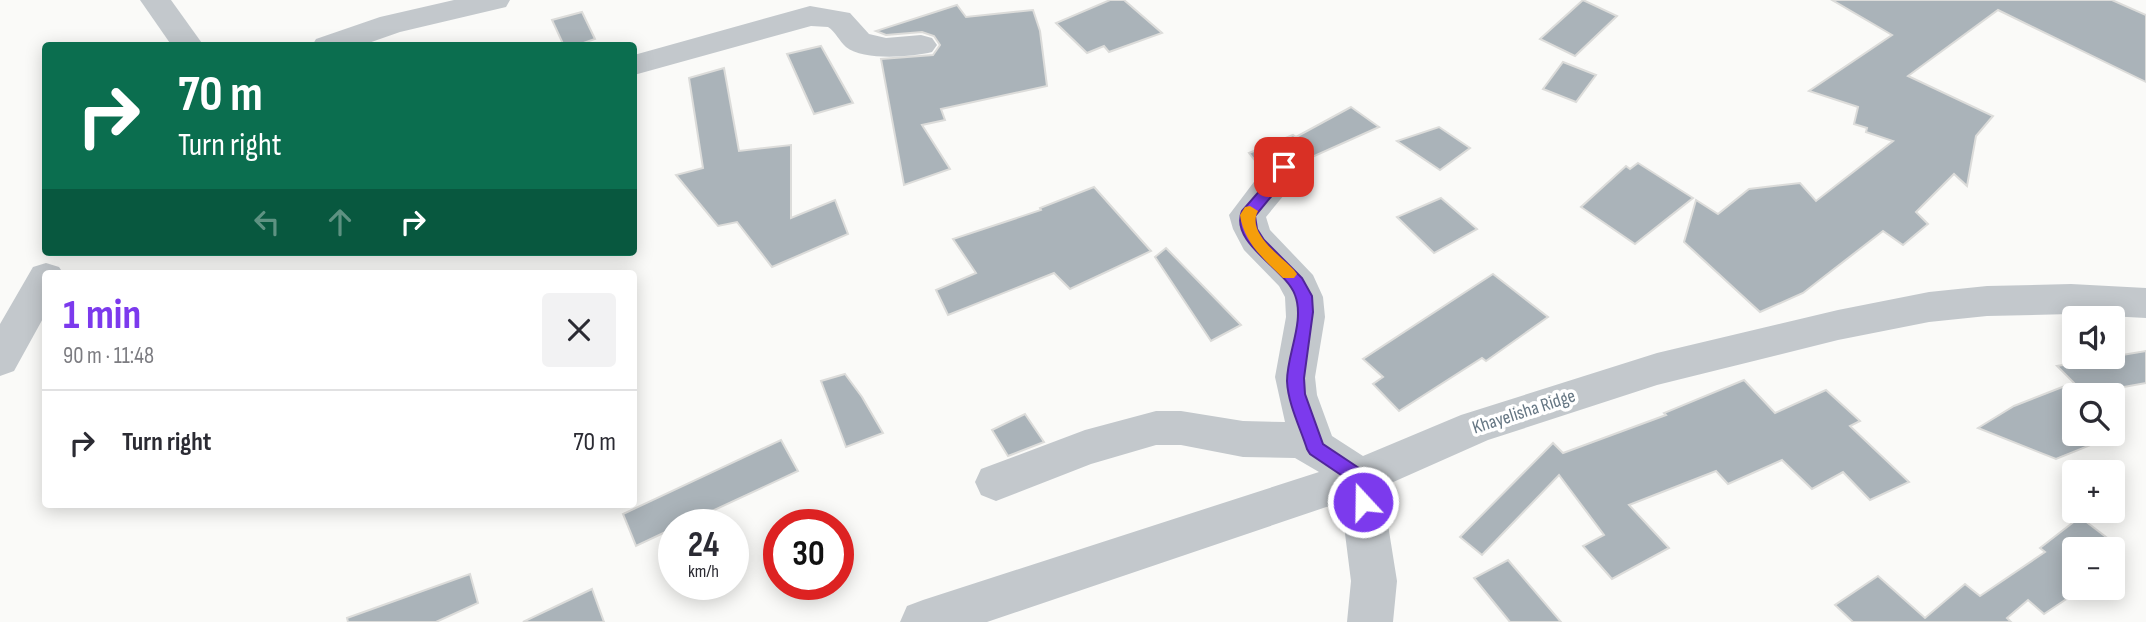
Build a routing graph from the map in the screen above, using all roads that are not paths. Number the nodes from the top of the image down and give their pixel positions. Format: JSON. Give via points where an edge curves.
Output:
{"nodes":[{"id":1,"x":155,"y":0,"type":"edge"},
{"id":2,"x":495,"y":0,"type":"edge"},
{"id":3,"x":186,"y":42,"type":"edge"},
{"id":4,"x":350,"y":42,"type":"edge"},
{"id":5,"x":921,"y":45,"type":"dead end"},
{"id":6,"x":637,"y":64,"type":"edge"},
{"id":7,"x":1284,"y":167,"type":"dead end"},
{"id":8,"x":42,"y":284,"type":"edge"},
{"id":9,"x":2146,"y":303,"type":"edge"},
{"id":10,"x":0,"y":360,"type":"edge"},
{"id":11,"x":1316,"y":449,"type":"junction"},
{"id":12,"x":1359,"y":477,"type":"junction"},
{"id":13,"x":996,"y":482,"type":"dead end"},
{"id":14,"x":923,"y":622,"type":"edge"},
{"id":15,"x":1370,"y":622,"type":"edge"}],
"edges":[{"from":1,"to":3,"type":"street"},
{"from":2,"to":4,"type":"street","via":[[391,24]]},
{"from":5,"to":6,"type":"street","via":[[876,47],[858,41],[843,21],[810,16]]},
{"from":7,"to":11,"type":"street","via":[[1247,215],[1259,244],[1297,282],[1304,296],[1295,378]]},
{"from":8,"to":10,"type":"street"},
{"from":9,"to":12,"type":"street","name":"Khayelisha Ridge","via":[[1987,301],[1838,325],[1644,373],[1476,427]]},
{"from":11,"to":12,"type":"street"},
{"from":11,"to":13,"type":"street","via":[[1299,440],[1243,439],[1156,428],[1085,448]]},
{"from":12,"to":14,"type":"street","name":"Khayelisha Ridge"},
{"from":12,"to":15,"type":"street","via":[[1374,571]]}]}
